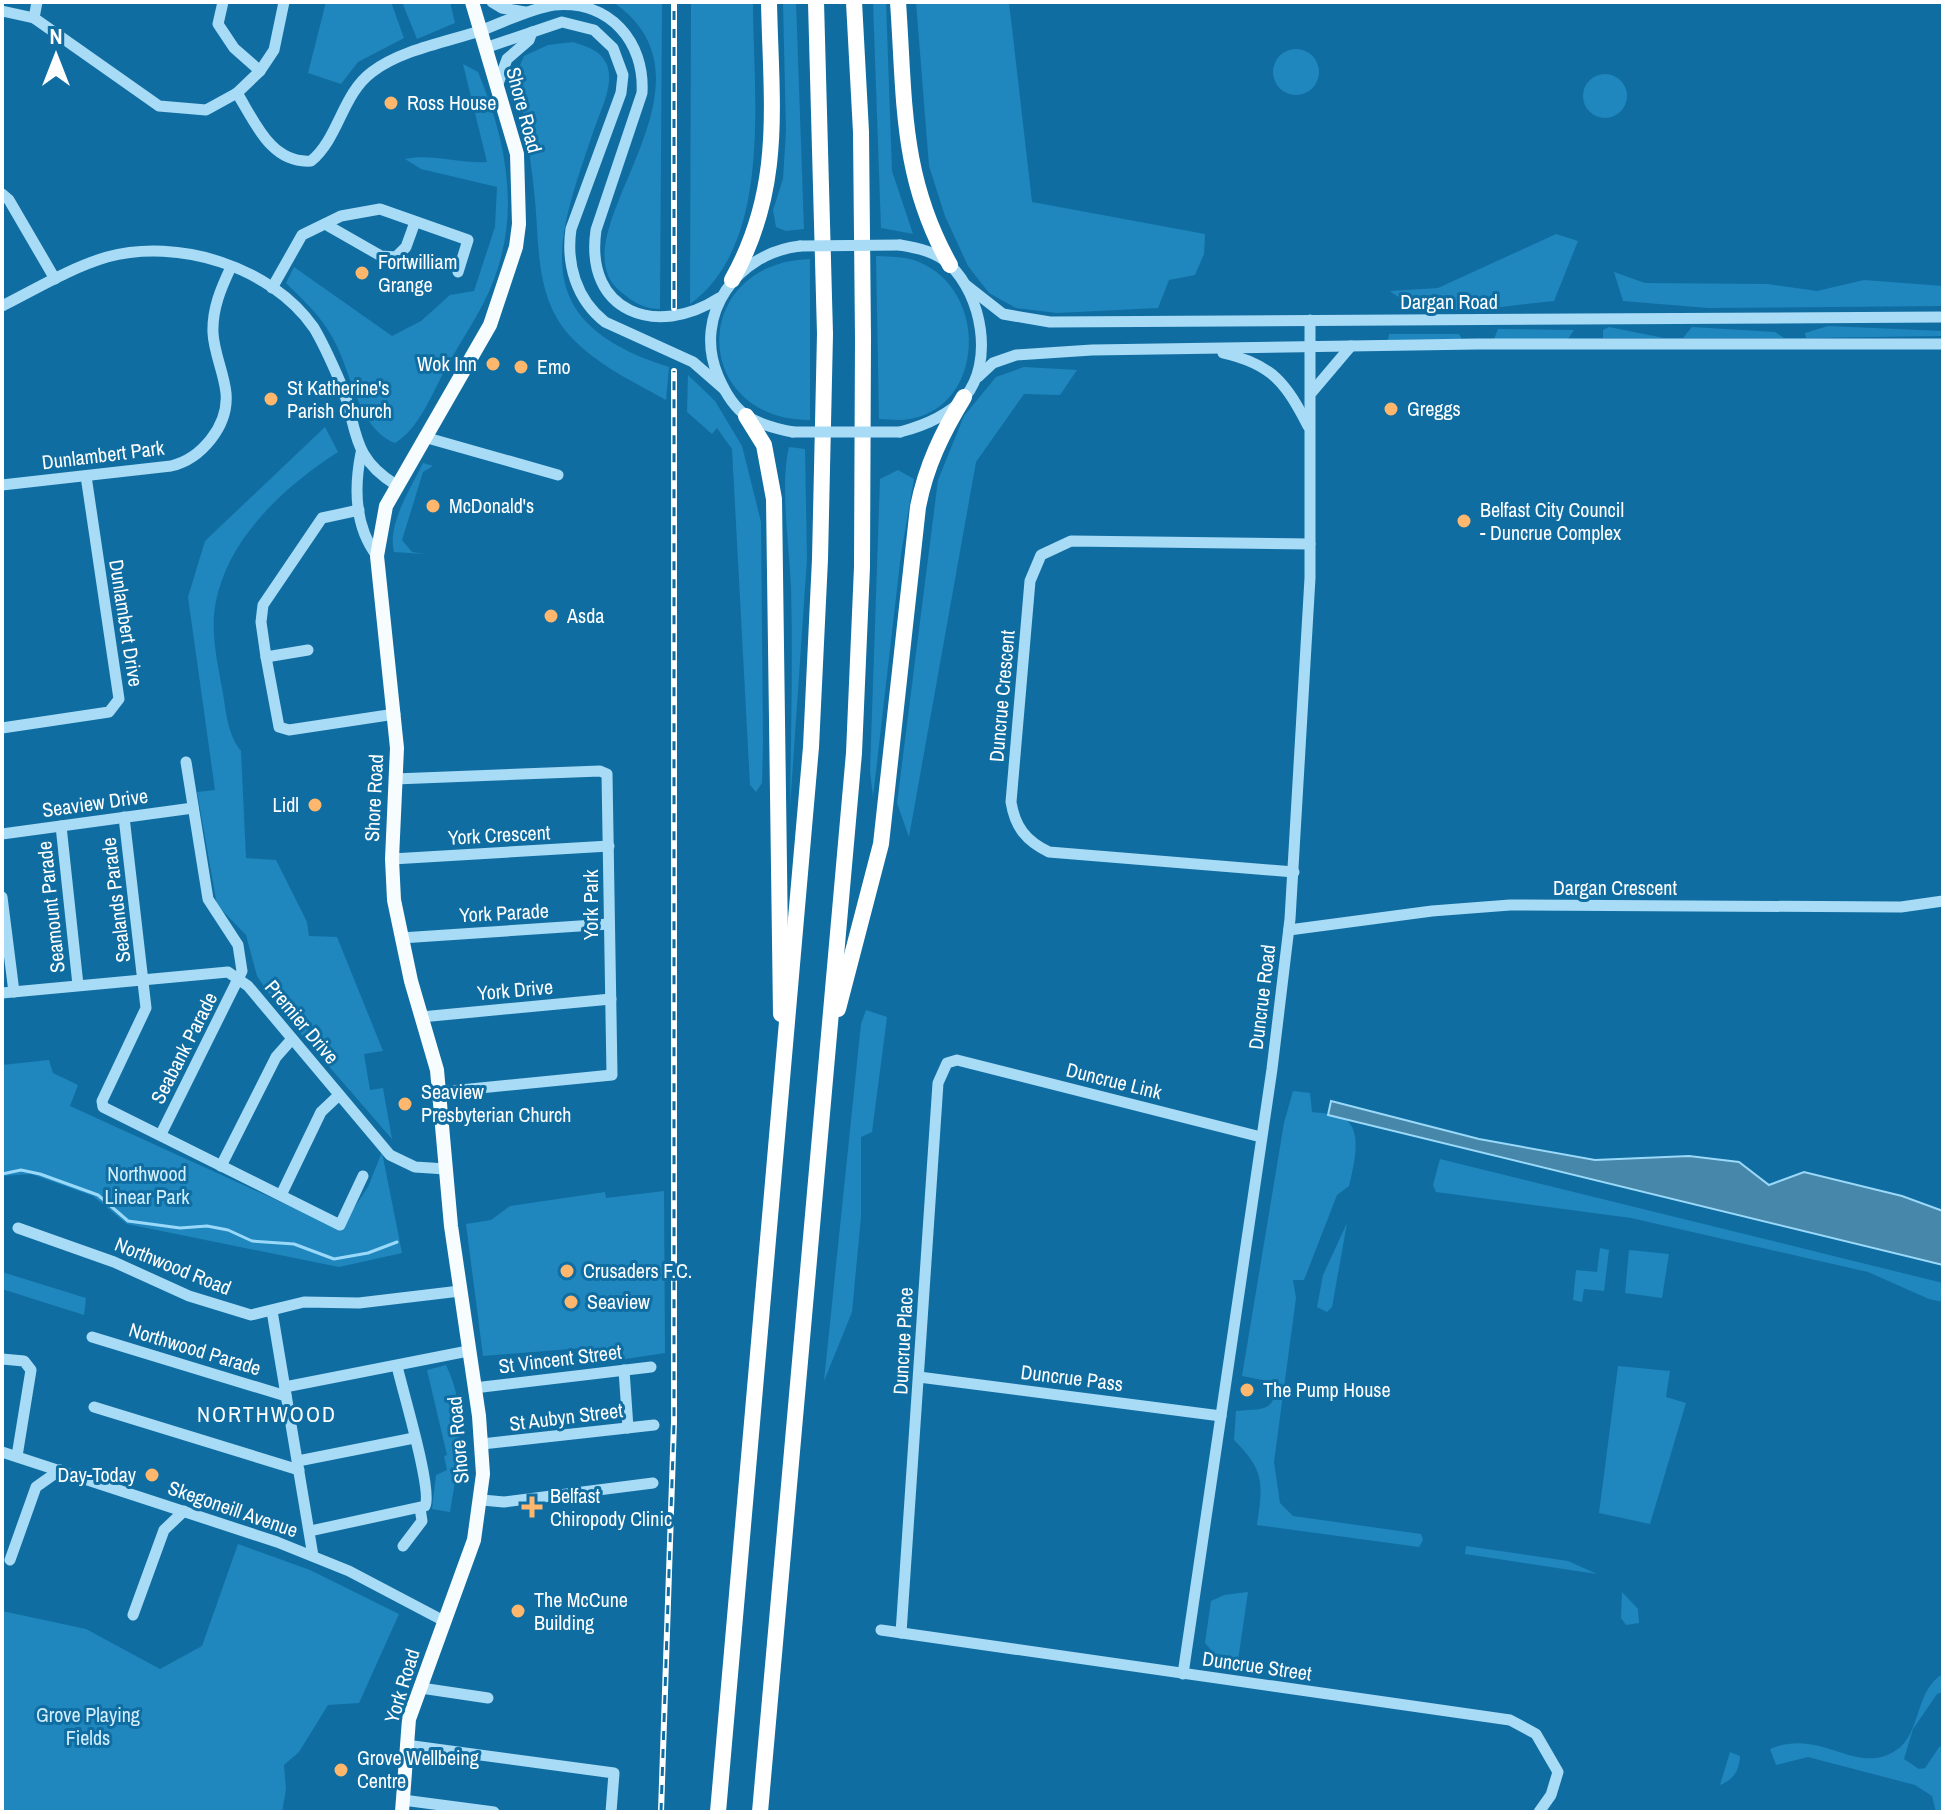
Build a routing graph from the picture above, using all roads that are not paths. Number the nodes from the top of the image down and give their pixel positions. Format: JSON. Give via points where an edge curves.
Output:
{"nodes":[{"id":1,"x":37,"y":2,"type":"edge"},
{"id":2,"x":223,"y":2,"type":"edge"},
{"id":3,"x":284,"y":2,"type":"edge"},
{"id":4,"x":472,"y":2,"type":"edge"},
{"id":5,"x":492,"y":2,"type":"edge"},
{"id":6,"x":769,"y":2,"type":"edge"},
{"id":7,"x":816,"y":2,"type":"edge"},
{"id":8,"x":854,"y":2,"type":"edge"},
{"id":9,"x":898,"y":2,"type":"edge"},
{"id":10,"x":2,"y":11,"type":"edge"},
{"id":11,"x":529,"y":12,"type":"junction"},
{"id":12,"x":34,"y":18,"type":"junction"},
{"id":13,"x":480,"y":30,"type":"junction"},
{"id":14,"x":532,"y":31,"type":"junction"},
{"id":15,"x":485,"y":48,"type":"junction"},
{"id":16,"x":260,"y":71,"type":"junction"},
{"id":17,"x":498,"y":84,"type":"junction"},
{"id":18,"x":237,"y":93,"type":"junction"},
{"id":19,"x":2,"y":194,"type":"edge"},
{"id":20,"x":415,"y":222,"type":"junction"},
{"id":21,"x":325,"y":224,"type":"junction"},
{"id":22,"x":950,"y":265,"type":"junction"},
{"id":23,"x":231,"y":267,"type":"junction"},
{"id":24,"x":458,"y":272,"type":"dead end"},
{"id":25,"x":55,"y":279,"type":"junction"},
{"id":26,"x":732,"y":280,"type":"junction"},
{"id":27,"x":966,"y":285,"type":"junction"},
{"id":28,"x":272,"y":288,"type":"junction"},
{"id":29,"x":719,"y":298,"type":"junction"},
{"id":30,"x":2,"y":306,"type":"edge"},
{"id":31,"x":1923,"y":317,"type":"junction"},
{"id":32,"x":1943,"y":317,"type":"edge"},
{"id":33,"x":1310,"y":320,"type":"junction"},
{"id":34,"x":1943,"y":325,"type":"edge"},
{"id":35,"x":1943,"y":344,"type":"edge"},
{"id":36,"x":1311,"y":346,"type":"junction"},
{"id":37,"x":1351,"y":346,"type":"junction"},
{"id":38,"x":1211,"y":350,"type":"junction"},
{"id":39,"x":978,"y":377,"type":"junction"},
{"id":40,"x":724,"y":389,"type":"junction"},
{"id":41,"x":1312,"y":392,"type":"junction"},
{"id":42,"x":964,"y":397,"type":"junction"},
{"id":43,"x":746,"y":416,"type":"junction"},
{"id":44,"x":1308,"y":427,"type":"junction"},
{"id":45,"x":424,"y":437,"type":"junction"},
{"id":46,"x":361,"y":453,"type":"junction"},
{"id":47,"x":558,"y":475,"type":"dead end"},
{"id":48,"x":86,"y":476,"type":"junction"},
{"id":49,"x":2,"y":485,"type":"edge"},
{"id":50,"x":396,"y":485,"type":"junction"},
{"id":51,"x":359,"y":510,"type":"junction"},
{"id":52,"x":1310,"y":544,"type":"junction"},
{"id":53,"x":377,"y":556,"type":"junction"},
{"id":54,"x":308,"y":650,"type":"dead end"},
{"id":55,"x":266,"y":657,"type":"junction"},
{"id":56,"x":395,"y":714,"type":"junction"},
{"id":57,"x":2,"y":728,"type":"edge"},
{"id":58,"x":186,"y":762,"type":"dead end"},
{"id":59,"x":395,"y":779,"type":"junction"},
{"id":60,"x":193,"y":808,"type":"junction"},
{"id":61,"x":124,"y":817,"type":"junction"},
{"id":62,"x":61,"y":826,"type":"junction"},
{"id":63,"x":2,"y":834,"type":"edge"},
{"id":64,"x":609,"y":846,"type":"junction"},
{"id":65,"x":392,"y":859,"type":"junction"},
{"id":66,"x":1294,"y":872,"type":"junction"},
{"id":67,"x":2,"y":897,"type":"edge"},
{"id":68,"x":1943,"y":901,"type":"edge"},
{"id":69,"x":609,"y":924,"type":"junction"},
{"id":70,"x":1289,"y":930,"type":"junction"},
{"id":71,"x":401,"y":938,"type":"junction"},
{"id":72,"x":143,"y":978,"type":"junction"},
{"id":73,"x":239,"y":978,"type":"junction"},
{"id":74,"x":78,"y":985,"type":"junction"},
{"id":75,"x":8,"y":992,"type":"edge"},
{"id":76,"x":611,"y":999,"type":"junction"},
{"id":77,"x":421,"y":1017,"type":"junction"},
{"id":78,"x":829,"y":1037,"type":"junction"},
{"id":79,"x":292,"y":1039,"type":"junction"},
{"id":80,"x":785,"y":1056,"type":"junction"},
{"id":81,"x":957,"y":1060,"type":"joint"},
{"id":82,"x":440,"y":1092,"type":"junction"},
{"id":83,"x":339,"y":1095,"type":"junction"},
{"id":84,"x":161,"y":1134,"type":"junction"},
{"id":85,"x":1261,"y":1137,"type":"junction"},
{"id":86,"x":221,"y":1166,"type":"junction"},
{"id":87,"x":446,"y":1169,"type":"junction"},
{"id":88,"x":363,"y":1176,"type":"dead end"},
{"id":89,"x":281,"y":1195,"type":"junction"},
{"id":90,"x":18,"y":1228,"type":"dead end"},
{"id":91,"x":460,"y":1291,"type":"junction"},
{"id":92,"x":272,"y":1311,"type":"junction"},
{"id":93,"x":92,"y":1337,"type":"dead end"},
{"id":94,"x":468,"y":1351,"type":"junction"},
{"id":95,"x":2,"y":1359,"type":"edge"},
{"id":96,"x":397,"y":1366,"type":"junction"},
{"id":97,"x":651,"y":1367,"type":"dead end"},
{"id":98,"x":624,"y":1370,"type":"junction"},
{"id":99,"x":919,"y":1377,"type":"junction"},
{"id":100,"x":474,"y":1388,"type":"junction"},
{"id":101,"x":286,"y":1392,"type":"junction"},
{"id":102,"x":94,"y":1407,"type":"dead end"},
{"id":103,"x":1221,"y":1416,"type":"junction"},
{"id":104,"x":654,"y":1425,"type":"dead end"},
{"id":105,"x":628,"y":1428,"type":"junction"},
{"id":106,"x":414,"y":1438,"type":"junction"},
{"id":107,"x":482,"y":1444,"type":"junction"},
{"id":108,"x":2,"y":1452,"type":"edge"},
{"id":109,"x":22,"y":1458,"type":"junction"},
{"id":110,"x":298,"y":1465,"type":"junction"},
{"id":111,"x":60,"y":1470,"type":"junction"},
{"id":112,"x":653,"y":1483,"type":"dead end"},
{"id":113,"x":36,"y":1487,"type":"junction"},
{"id":114,"x":482,"y":1500,"type":"junction"},
{"id":115,"x":156,"y":1502,"type":"junction"},
{"id":116,"x":420,"y":1508,"type":"junction"},
{"id":117,"x":184,"y":1511,"type":"junction"},
{"id":118,"x":164,"y":1530,"type":"junction"},
{"id":119,"x":310,"y":1531,"type":"junction"},
{"id":120,"x":403,"y":1546,"type":"dead end"},
{"id":121,"x":313,"y":1556,"type":"junction"},
{"id":122,"x":10,"y":1560,"type":"dead end"},
{"id":123,"x":133,"y":1615,"type":"dead end"},
{"id":124,"x":444,"y":1621,"type":"junction"},
{"id":125,"x":881,"y":1630,"type":"dead end"},
{"id":126,"x":901,"y":1633,"type":"junction"},
{"id":127,"x":1183,"y":1674,"type":"junction"},
{"id":128,"x":421,"y":1688,"type":"junction"},
{"id":129,"x":488,"y":1698,"type":"dead end"},
{"id":130,"x":406,"y":1745,"type":"junction"},
{"id":131,"x":402,"y":1806,"type":"edge"},
{"id":132,"x":494,"y":1812,"type":"edge"},
{"id":133,"x":611,"y":1812,"type":"edge"},
{"id":134,"x":718,"y":1812,"type":"edge"},
{"id":135,"x":760,"y":1812,"type":"edge"},
{"id":136,"x":1539,"y":1812,"type":"edge"}],
"edges":[{"from":1,"to":12,"type":"street"},
{"from":2,"to":16,"type":"street","via":[[218,24],[234,48]]},
{"from":3,"to":16,"type":"street","via":[[274,50]]},
{"from":4,"to":13,"type":"main road","name":"Shore Road"},
{"from":5,"to":11,"type":"street"},
{"from":6,"to":26,"type":"highway","via":[[769,183]]},
{"from":7,"to":80,"type":"highway","via":[[825,334],[820,559],[811,747]]},
{"from":8,"to":78,"type":"highway","via":[[861,132],[862,567],[854,753]]},
{"from":9,"to":22,"type":"highway","via":[[913,180]]},
{"from":10,"to":12,"type":"street"},
{"from":11,"to":13,"type":"street"},
{"from":11,"to":29,"type":"street","via":[[553,5],[588,6],[619,23],[640,56],[642,93],[594,246],[596,269],[607,290],[630,311],[657,319],[700,311]]},
{"from":12,"to":18,"type":"street","via":[[159,106],[206,110]]},
{"from":13,"to":15,"type":"main road","name":"Shore Road"},
{"from":13,"to":18,"type":"street","via":[[371,72],[329,142],[311,161],[277,153]]},
{"from":14,"to":15,"type":"street"},
{"from":14,"to":17,"type":"street","via":[[507,58]]},
{"from":14,"to":40,"type":"street","via":[[562,22],[594,30],[613,48],[623,75],[571,229],[568,251],[579,289],[605,322],[693,362]]},
{"from":15,"to":17,"type":"main road","name":"Shore Road"},
{"from":16,"to":18,"type":"street"},
{"from":17,"to":45,"type":"main road","name":"Shore Road","via":[[517,154],[516,247],[490,325]]},
{"from":19,"to":25,"type":"street"},
{"from":20,"to":21,"type":"street","via":[[380,209]]},
{"from":20,"to":21,"type":"street","via":[[406,247],[396,257],[381,256]]},
{"from":20,"to":24,"type":"street","via":[[468,240]]},
{"from":21,"to":28,"type":"street","via":[[302,235]]},
{"from":22,"to":26,"type":"street","bridge":true,"via":[[922,249],[900,245],[800,246],[764,255]]},
{"from":22,"to":27,"type":"street"},
{"from":23,"to":25,"type":"street","via":[[180,252],[129,253]]},
{"from":23,"to":28,"type":"street"},
{"from":23,"to":48,"type":"street","name":"Dunlambert Park","via":[[219,291],[213,334],[226,407],[209,443],[186,463]]},
{"from":25,"to":30,"type":"street"},
{"from":26,"to":29,"type":"street"},
{"from":27,"to":33,"type":"street","name":"Dargan Road","via":[[1003,314],[1019,319]]},
{"from":27,"to":39,"type":"street","via":[[981,336]]},
{"from":28,"to":46,"type":"street","via":[[313,327],[346,398]]},
{"from":29,"to":40,"type":"street","via":[[711,349]]},
{"from":31,"to":32,"type":"street","name":"Dargan Road"},
{"from":31,"to":33,"type":"street","name":"Dargan Road"},
{"from":31,"to":34,"type":"street"},
{"from":33,"to":36,"type":"street","name":"Duncrue Road"},
{"from":35,"to":37,"type":"street"},
{"from":36,"to":37,"type":"street"},
{"from":36,"to":38,"type":"street"},
{"from":36,"to":41,"type":"street","name":"Duncrue Road"},
{"from":37,"to":41,"type":"street"},
{"from":38,"to":39,"type":"street","via":[[1039,352],[993,363]]},
{"from":38,"to":44,"type":"street","via":[[1262,365],[1290,392]]},
{"from":39,"to":42,"type":"street"},
{"from":40,"to":43,"type":"street"},
{"from":41,"to":44,"type":"street","name":"Duncrue Road"},
{"from":42,"to":43,"type":"street","bridge":true,"via":[[936,419],[900,432],[793,432]]},
{"from":42,"to":78,"type":"highway","via":[[925,474],[918,507],[881,844]]},
{"from":43,"to":80,"type":"highway","via":[[764,445],[774,499],[779,991]]},
{"from":44,"to":52,"type":"street","name":"Duncrue Road"},
{"from":45,"to":47,"type":"street"},
{"from":45,"to":50,"type":"main road","name":"Shore Road"},
{"from":46,"to":50,"type":"street"},
{"from":46,"to":51,"type":"street"},
{"from":48,"to":49,"type":"street","name":"Dunlambert Park"},
{"from":48,"to":57,"type":"street","name":"Dunlambert Drive","via":[[119,699],[109,712]]},
{"from":50,"to":53,"type":"main road","name":"Shore Road","via":[[386,506]]},
{"from":51,"to":53,"type":"street","via":[[365,540]]},
{"from":51,"to":55,"type":"street","via":[[322,518],[263,605]]},
{"from":52,"to":66,"type":"street","name":"Duncrue Road"},
{"from":52,"to":66,"type":"street","name":"Duncrue Crescent","via":[[1071,541],[1041,555],[1030,581],[1011,802],[1020,830],[1049,852]]},
{"from":53,"to":56,"type":"main road","name":"Shore Road"},
{"from":54,"to":55,"type":"street"},
{"from":55,"to":56,"type":"street","via":[[279,727],[289,730]]},
{"from":56,"to":59,"type":"main road","name":"Shore Road"},
{"from":58,"to":60,"type":"street"},
{"from":59,"to":64,"type":"street","name":"York Park","via":[[600,771],[607,774]]},
{"from":59,"to":65,"type":"main road","name":"Shore Road"},
{"from":60,"to":61,"type":"street","name":"Seaview Drive"},
{"from":60,"to":73,"type":"street","via":[[208,899],[238,945]]},
{"from":61,"to":62,"type":"street","name":"Seaview Drive"},
{"from":61,"to":72,"type":"street","name":"Sealands Parade"},
{"from":62,"to":63,"type":"street","name":"Seaview Drive"},
{"from":62,"to":74,"type":"street","name":"Seamount Parade"},
{"from":64,"to":65,"type":"street","name":"York Crescent"},
{"from":64,"to":69,"type":"street","name":"York Park"},
{"from":65,"to":71,"type":"main road","name":"Shore Road"},
{"from":66,"to":70,"type":"street","name":"Duncrue Road"},
{"from":67,"to":75,"type":"street"},
{"from":68,"to":70,"type":"street","name":"Dargan Crescent","via":[[1901,907],[1487,906]]},
{"from":69,"to":71,"type":"street","name":"York Parade"},
{"from":69,"to":76,"type":"street","name":"York Park"},
{"from":70,"to":85,"type":"street","name":"Duncrue Road"},
{"from":71,"to":77,"type":"main road","name":"Shore Road"},
{"from":72,"to":73,"type":"street","name":"Premier Drive","via":[[222,971]]},
{"from":72,"to":74,"type":"street","name":"Premier Drive"},
{"from":72,"to":84,"type":"street","name":"Sealands Parade","via":[[143,1017],[102,1101],[103,1107]]},
{"from":73,"to":79,"type":"street","name":"Premier Drive"},
{"from":73,"to":84,"type":"street","name":"Seabank Parade"},
{"from":74,"to":75,"type":"street","name":"Premier Drive"},
{"from":76,"to":77,"type":"street","name":"York Drive"},
{"from":76,"to":82,"type":"street","name":"York Park","via":[[612,1075]]},
{"from":77,"to":82,"type":"main road","name":"Shore Road"},
{"from":78,"to":135,"type":"highway"},
{"from":79,"to":83,"type":"street","name":"Premier Drive"},
{"from":79,"to":86,"type":"street","via":[[276,1057]]},
{"from":80,"to":134,"type":"highway"},
{"from":81,"to":85,"type":"street","name":"Duncrue Link"},
{"from":81,"to":99,"type":"street","name":"Duncrue Place","via":[[947,1063],[938,1083]]},
{"from":82,"to":87,"type":"main road","name":"Shore Road"},
{"from":83,"to":87,"type":"street","name":"Premier Drive","via":[[390,1155],[415,1167]]},
{"from":83,"to":89,"type":"street","via":[[321,1112]]},
{"from":84,"to":86,"type":"street"},
{"from":85,"to":103,"type":"street","name":"Duncrue Road"},
{"from":86,"to":89,"type":"street"},
{"from":87,"to":91,"type":"main road","name":"Shore Road"},
{"from":88,"to":89,"type":"street","via":[[340,1225]]},
{"from":90,"to":92,"type":"street","name":"Northwood Road","via":[[189,1296],[251,1315]]},
{"from":91,"to":92,"type":"street","name":"Northwood Road","via":[[359,1303],[304,1302]]},
{"from":91,"to":94,"type":"main road","name":"Shore Road"},
{"from":92,"to":101,"type":"street"},
{"from":93,"to":101,"type":"street","name":"Northwood Parade"},
{"from":94,"to":96,"type":"street","name":"Northwood Parade"},
{"from":94,"to":100,"type":"main road","name":"Shore Road"},
{"from":95,"to":109,"type":"street","via":[[24,1361],[31,1370]]},
{"from":96,"to":101,"type":"street","name":"Northwood Parade"},
{"from":96,"to":106,"type":"street"},
{"from":97,"to":98,"type":"street","name":"St Vincent Street"},
{"from":98,"to":100,"type":"street","name":"St Vincent Street"},
{"from":98,"to":105,"type":"street"},
{"from":99,"to":103,"type":"street","name":"Duncrue Pass"},
{"from":99,"to":126,"type":"street","name":"Duncrue Place"},
{"from":100,"to":107,"type":"main road","name":"Shore Road"},
{"from":101,"to":110,"type":"street"},
{"from":102,"to":110,"type":"street"},
{"from":103,"to":127,"type":"street","name":"Duncrue Road"},
{"from":104,"to":105,"type":"street","name":"St Aubyn Street"},
{"from":105,"to":107,"type":"street","name":"St Aubyn Street"},
{"from":106,"to":110,"type":"street"},
{"from":106,"to":116,"type":"street","via":[[428,1499]]},
{"from":107,"to":114,"type":"main road","name":"Shore Road"},
{"from":108,"to":109,"type":"street","name":"Skegoneill Avenue"},
{"from":109,"to":111,"type":"street","name":"Skegoneill Avenue"},
{"from":109,"to":113,"type":"street"},
{"from":110,"to":119,"type":"street"},
{"from":111,"to":113,"type":"street"},
{"from":111,"to":115,"type":"street","name":"Skegoneill Avenue"},
{"from":112,"to":114,"type":"street","via":[[504,1502]]},
{"from":113,"to":122,"type":"street"},
{"from":114,"to":124,"type":"main road","name":"Shore Road","via":[[474,1540]]},
{"from":115,"to":117,"type":"street","name":"Skegoneill Avenue"},
{"from":115,"to":118,"type":"street"},
{"from":116,"to":119,"type":"street"},
{"from":116,"to":120,"type":"street","via":[[422,1521]]},
{"from":117,"to":118,"type":"street"},
{"from":117,"to":121,"type":"street","name":"Skegoneill Avenue"},
{"from":118,"to":123,"type":"street"},
{"from":119,"to":121,"type":"street"},
{"from":121,"to":124,"type":"street","name":"Skegoneill Avenue"},
{"from":124,"to":128,"type":"main road","name":"York Road"},
{"from":125,"to":126,"type":"street","name":"Duncrue Street"},
{"from":126,"to":127,"type":"street","name":"Duncrue Street"},
{"from":127,"to":136,"type":"street","name":"Duncrue Street","via":[[1525,1725],[1543,1743],[1558,1772]]},
{"from":128,"to":129,"type":"street"},
{"from":128,"to":130,"type":"main road","name":"York Road"},
{"from":130,"to":131,"type":"main road","name":"York Road"},
{"from":130,"to":133,"type":"street","via":[[614,1773]]},
{"from":131,"to":132,"type":"street"}]}
